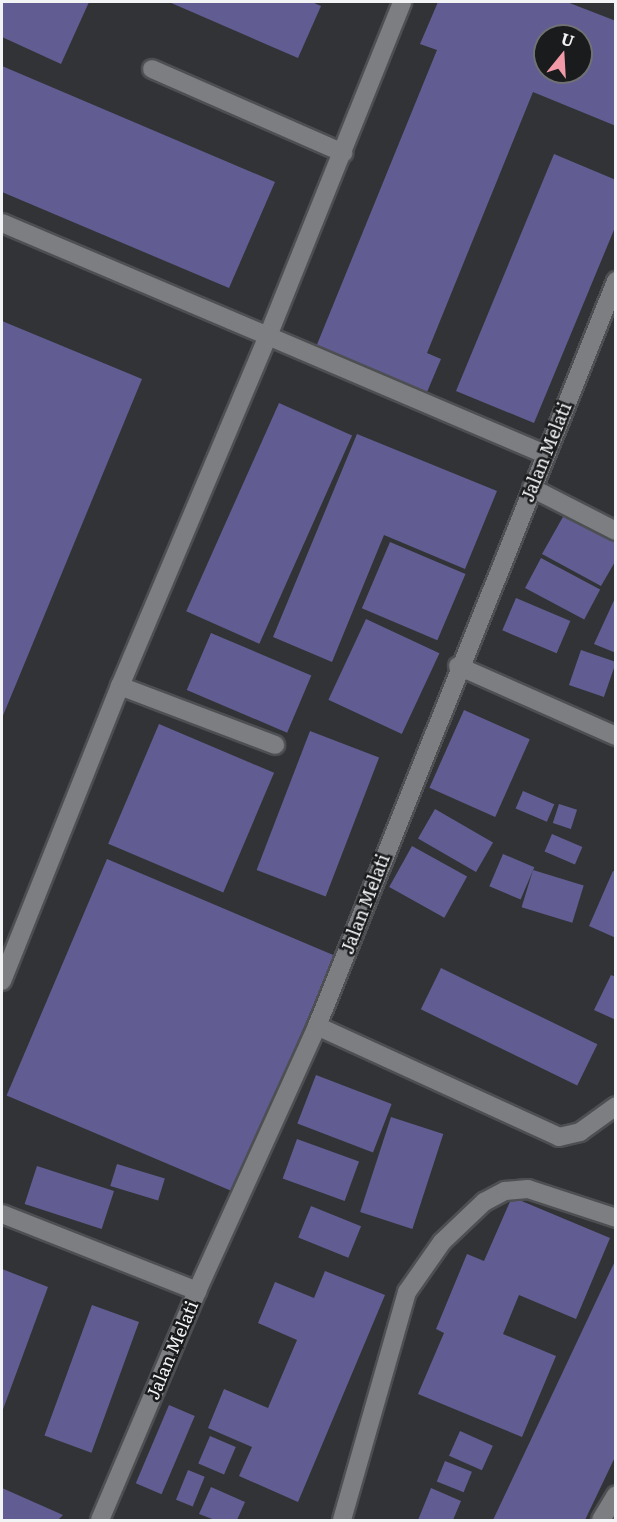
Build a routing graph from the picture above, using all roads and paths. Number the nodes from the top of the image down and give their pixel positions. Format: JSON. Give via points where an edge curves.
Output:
{"nodes":[{"id":1,"x":402,"y":2,"type":"edge"},
{"id":2,"x":152,"y":69,"type":"dead end"},
{"id":3,"x":343,"y":153,"type":"junction"},
{"id":4,"x":2,"y":223,"type":"edge"},
{"id":5,"x":615,"y":281,"type":"edge"},
{"id":6,"x":268,"y":336,"type":"junction"},
{"id":7,"x":545,"y":454,"type":"junction"},
{"id":8,"x":532,"y":488,"type":"junction"},
{"id":9,"x":615,"y":531,"type":"edge"},
{"id":10,"x":458,"y":666,"type":"junction"},
{"id":11,"x":120,"y":686,"type":"junction"},
{"id":12,"x":615,"y":736,"type":"edge"},
{"id":13,"x":275,"y":745,"type":"dead end"},
{"id":14,"x":2,"y":981,"type":"edge"},
{"id":15,"x":317,"y":1026,"type":"junction"},
{"id":16,"x":615,"y":1106,"type":"edge"},
{"id":17,"x":2,"y":1214,"type":"edge"},
{"id":18,"x":615,"y":1218,"type":"edge"},
{"id":19,"x":197,"y":1291,"type":"junction"},
{"id":20,"x":615,"y":1495,"type":"edge"},
{"id":21,"x":100,"y":1521,"type":"edge"},
{"id":22,"x":342,"y":1521,"type":"edge"},
{"id":23,"x":601,"y":1521,"type":"edge"}],
"edges":[{"from":1,"to":3,"type":"street"},
{"from":2,"to":3,"type":"street"},
{"from":3,"to":6,"type":"street"},
{"from":4,"to":6,"type":"street"},
{"from":5,"to":7,"type":"street","name":"Jalan Melati"},
{"from":6,"to":7,"type":"street"},
{"from":6,"to":11,"type":"street"},
{"from":7,"to":8,"type":"street","name":"Jalan Melati"},
{"from":8,"to":9,"type":"street"},
{"from":8,"to":10,"type":"street","name":"Jalan Melati"},
{"from":10,"to":12,"type":"street"},
{"from":10,"to":15,"type":"street","name":"Jalan Melati"},
{"from":11,"to":13,"type":"street"},
{"from":11,"to":14,"type":"street"},
{"from":15,"to":16,"type":"street","via":[[559,1137],[580,1132]]},
{"from":15,"to":19,"type":"street","name":"Jalan Melati"},
{"from":17,"to":19,"type":"street"},
{"from":18,"to":22,"type":"street","via":[[528,1189],[504,1191],[484,1202],[442,1242],[407,1292]]},
{"from":19,"to":21,"type":"street","name":"Jalan Melati"},
{"from":20,"to":23,"type":"street"}]}
